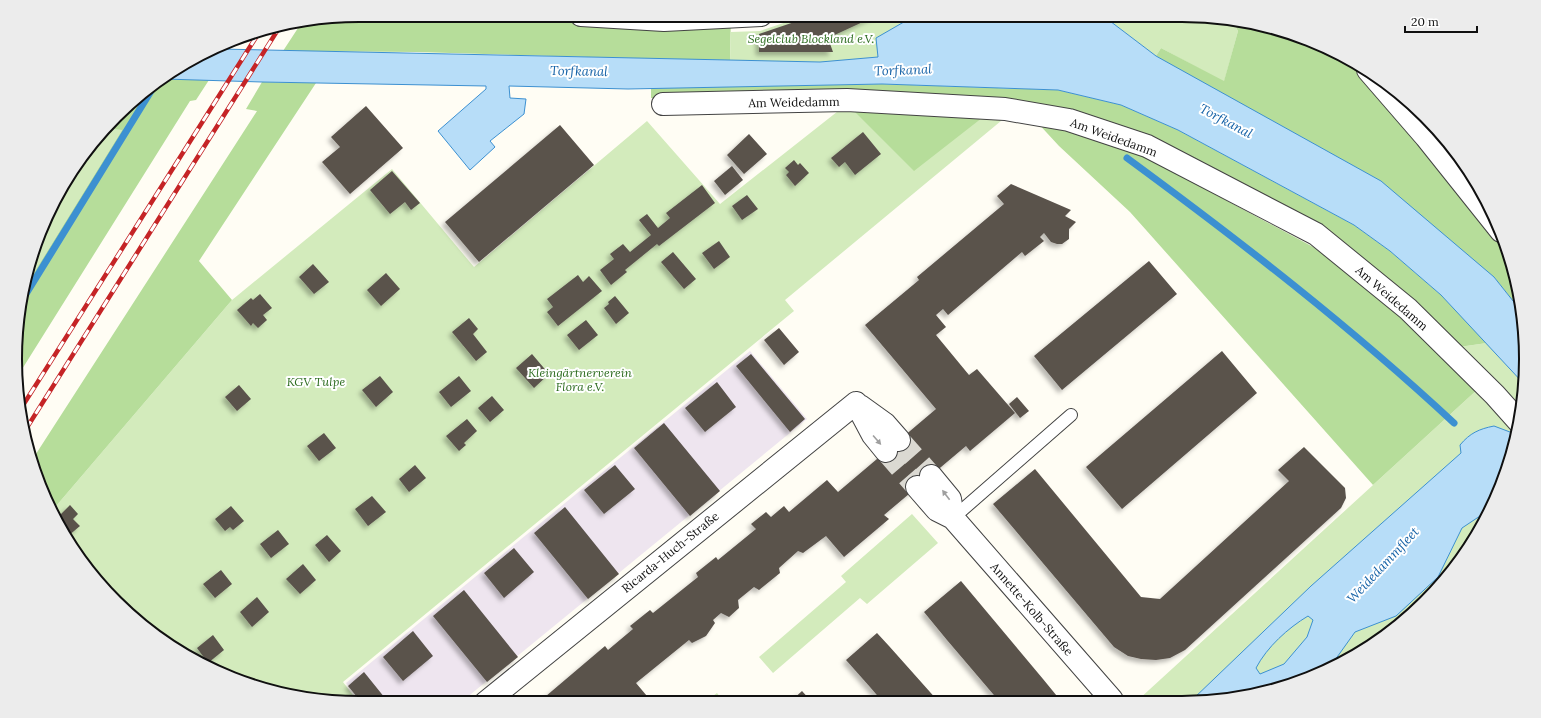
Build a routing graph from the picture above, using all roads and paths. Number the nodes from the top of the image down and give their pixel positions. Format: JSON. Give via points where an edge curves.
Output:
{"nodes":[{"id":1,"x":1387,"y":92,"type":"edge"},
{"id":2,"x":663,"y":104,"type":"dead end"},
{"id":3,"x":1484,"y":209,"type":"edge"},
{"id":4,"x":1071,"y":415,"type":"dead end"},
{"id":5,"x":1514,"y":416,"type":"edge"},
{"id":6,"x":893,"y":446,"type":"tunnel mouth"},
{"id":7,"x":924,"y":482,"type":"tunnel mouth"},
{"id":8,"x":953,"y":518,"type":"junction"},
{"id":9,"x":494,"y":696,"type":"edge"},
{"id":10,"x":1109,"y":696,"type":"edge"}],
"edges":[{"from":1,"to":3,"type":"street"},
{"from":2,"to":5,"type":"street","name":"Am Weidedamm","via":[[847,100],[1005,109],[1069,120],[1147,146],[1316,234],[1408,309]]},
{"from":4,"to":8,"type":"lane"},
{"from":6,"to":9,"type":"street","name":"Ricarda-Huch-Straße","via":[[885,424],[856,403]]},
{"from":7,"to":8,"type":"street","name":"Annette-Kolb-Straße","via":[[937,510]]},
{"from":8,"to":10,"type":"street","name":"Annette-Kolb-Straße"}]}
